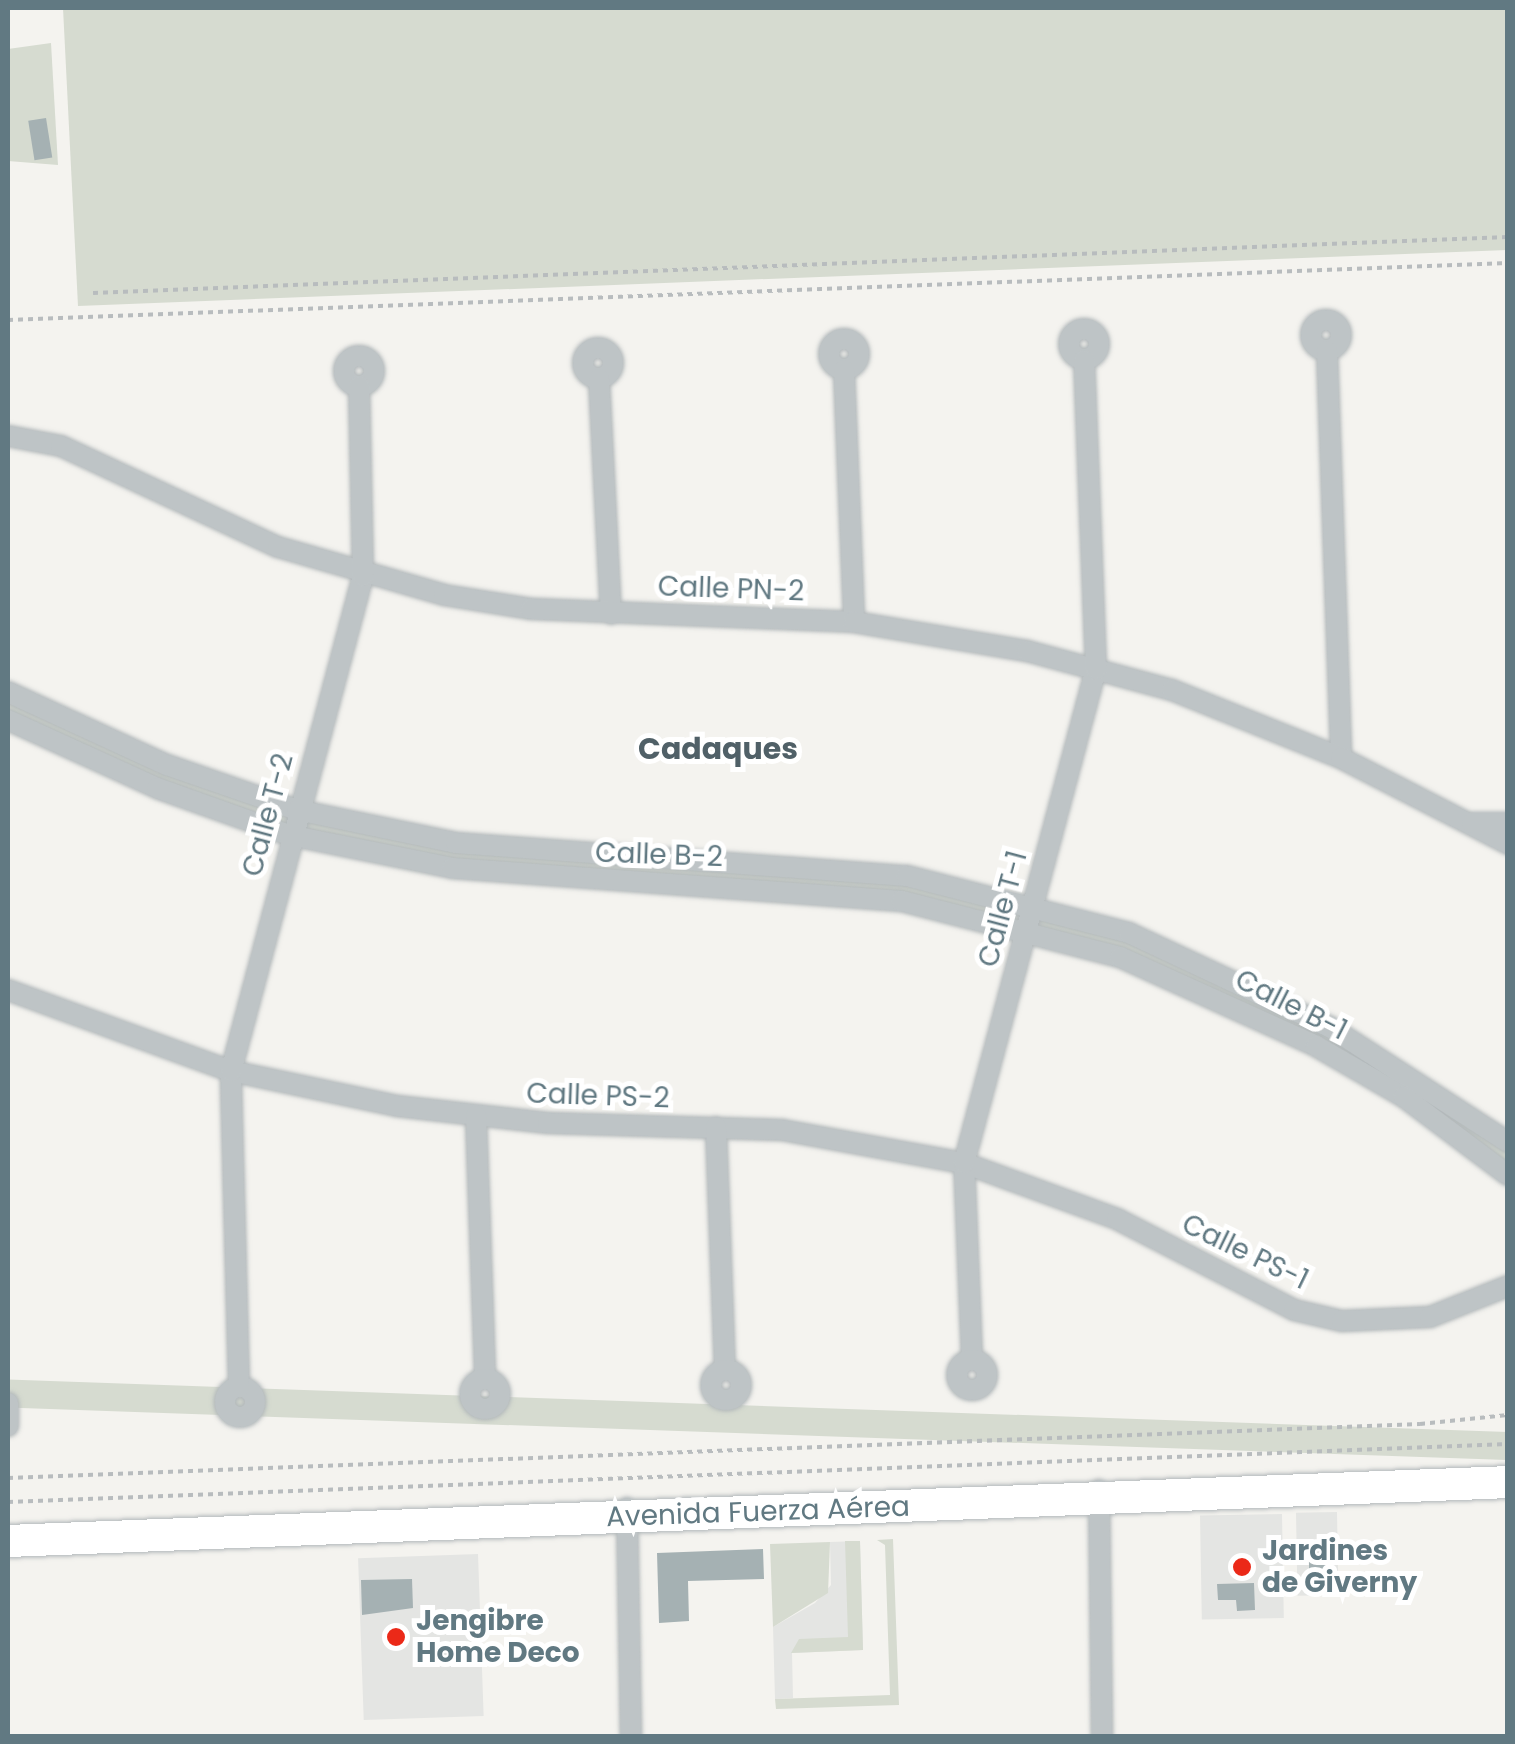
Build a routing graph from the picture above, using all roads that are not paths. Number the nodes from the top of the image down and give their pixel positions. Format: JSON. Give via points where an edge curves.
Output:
{"nodes":[{"id":1,"x":1326,"y":351,"type":"dead end"},
{"id":2,"x":1084,"y":360,"type":"dead end"},
{"id":3,"x":844,"y":370,"type":"dead end"},
{"id":4,"x":599,"y":379,"type":"dead end"},
{"id":5,"x":359,"y":386,"type":"dead end"},
{"id":6,"x":8,"y":436,"type":"edge"},
{"id":7,"x":363,"y":576,"type":"junction"},
{"id":8,"x":611,"y":614,"type":"junction"},
{"id":9,"x":854,"y":622,"type":"junction"},
{"id":10,"x":1096,"y":669,"type":"junction"},
{"id":11,"x":8,"y":692,"type":"edge"},
{"id":12,"x":8,"y":720,"type":"edge"},
{"id":13,"x":1341,"y":758,"type":"junction"},
{"id":14,"x":297,"y":810,"type":"junction"},
{"id":15,"x":1470,"y":823,"type":"junction"},
{"id":16,"x":1508,"y":823,"type":"edge"},
{"id":17,"x":289,"y":835,"type":"junction"},
{"id":18,"x":1508,"y":844,"type":"edge"},
{"id":19,"x":1033,"y":906,"type":"junction"},
{"id":20,"x":1026,"y":930,"type":"junction"},
{"id":21,"x":8,"y":990,"type":"edge"},
{"id":22,"x":1330,"y":1027,"type":"junction"},
{"id":23,"x":1316,"y":1046,"type":"junction"},
{"id":24,"x":231,"y":1071,"type":"junction"},
{"id":25,"x":476,"y":1116,"type":"junction"},
{"id":26,"x":716,"y":1127,"type":"junction"},
{"id":27,"x":1508,"y":1142,"type":"edge"},
{"id":28,"x":964,"y":1162,"type":"junction"},
{"id":29,"x":1508,"y":1175,"type":"edge"},
{"id":30,"x":1508,"y":1286,"type":"edge"},
{"id":31,"x":972,"y":1359,"type":"dead end"},
{"id":32,"x":725,"y":1370,"type":"dead end"},
{"id":33,"x":485,"y":1379,"type":"dead end"},
{"id":34,"x":239,"y":1387,"type":"dead end"},
{"id":35,"x":8,"y":1403,"type":"edge"},
{"id":36,"x":8,"y":1426,"type":"edge"},
{"id":37,"x":1508,"y":1466,"type":"edge"},
{"id":38,"x":1508,"y":1482,"type":"edge"},
{"id":39,"x":1099,"y":1490,"type":"junction"},
{"id":40,"x":627,"y":1509,"type":"junction"},
{"id":41,"x":8,"y":1525,"type":"edge"},
{"id":42,"x":8,"y":1541,"type":"edge"},
{"id":43,"x":632,"y":1736,"type":"edge"},
{"id":44,"x":1102,"y":1736,"type":"edge"}],
"edges":[{"from":1,"to":13,"type":"street"},
{"from":2,"to":10,"type":"street","name":"Calle T-1"},
{"from":3,"to":9,"type":"street"},
{"from":4,"to":8,"type":"street"},
{"from":5,"to":7,"type":"street","name":"Calle T-2"},
{"from":6,"to":7,"type":"street","name":"Calle PN-2","via":[[61,446],[211,519]]},
{"from":7,"to":8,"type":"street","name":"Calle PN-2","via":[[496,603]]},
{"from":7,"to":14,"type":"street","name":"Calle T-2"},
{"from":8,"to":9,"type":"street","name":"Calle PN-2","via":[[744,613]]},
{"from":9,"to":10,"type":"street","name":"Calle PN-2"},
{"from":10,"to":13,"type":"street","name":"Calle PN-2","via":[[1172,690]]},
{"from":10,"to":19,"type":"street","name":"Calle T-1"},
{"from":11,"to":14,"type":"street","name":"Calle B-2","via":[[118,745]]},
{"from":12,"to":17,"type":"street","name":"Calle B-2","via":[[157,788]]},
{"from":13,"to":15,"type":"street","name":"Calle PN-2"},
{"from":14,"to":17,"type":"street","name":"Calle T-2"},
{"from":14,"to":19,"type":"street","name":"Calle B-2","via":[[456,843],[907,876]]},
{"from":15,"to":16,"type":"street"},
{"from":15,"to":18,"type":"street","name":"Calle PN-2"},
{"from":17,"to":20,"type":"street","name":"Calle B-2","via":[[452,868],[902,901]]},
{"from":17,"to":24,"type":"street","name":"Calle T-2"},
{"from":19,"to":20,"type":"street","name":"Calle T-1"},
{"from":19,"to":22,"type":"street","name":"Calle B-1","via":[[1129,933]]},
{"from":20,"to":23,"type":"street","name":"Calle B-1","via":[[1120,957]]},
{"from":20,"to":28,"type":"street","name":"Calle T-1"},
{"from":21,"to":24,"type":"street","name":"Calle PS-2"},
{"from":22,"to":23,"type":"street"},
{"from":22,"to":27,"type":"street","name":"Calle B-1"},
{"from":23,"to":29,"type":"street","name":"Calle B-1","via":[[1433,1117]]},
{"from":24,"to":25,"type":"street","name":"Calle PS-2"},
{"from":24,"to":34,"type":"street","name":"Calle T-2"},
{"from":25,"to":26,"type":"street","name":"Calle PS-2"},
{"from":25,"to":33,"type":"street"},
{"from":26,"to":28,"type":"street","name":"Calle PS-2","via":[[876,1143]]},
{"from":26,"to":32,"type":"street"},
{"from":28,"to":30,"type":"street","name":"Calle PS-1","via":[[1117,1219],[1294,1310],[1342,1321],[1430,1317]]},
{"from":28,"to":31,"type":"street","name":"Calle T-1"},
{"from":35,"to":36,"type":"street"},
{"from":37,"to":39,"type":"main road","name":"Avenida Fuerza Aérea","via":[[1417,1458],[1171,1468]]},
{"from":38,"to":39,"type":"main road","name":"Avenida Fuerza Aérea"},
{"from":39,"to":40,"type":"main road","name":"Avenida Fuerza Aérea"},
{"from":39,"to":40,"type":"main road","name":"Avenida Fuerza Aérea","via":[[931,1478],[705,1486]]},
{"from":39,"to":44,"type":"street"},
{"from":40,"to":41,"type":"main road","name":"Avenida Fuerza Aérea","via":[[463,1496],[223,1505]]},
{"from":40,"to":42,"type":"main road","name":"Avenida Fuerza Aérea"},
{"from":40,"to":43,"type":"street"}]}
